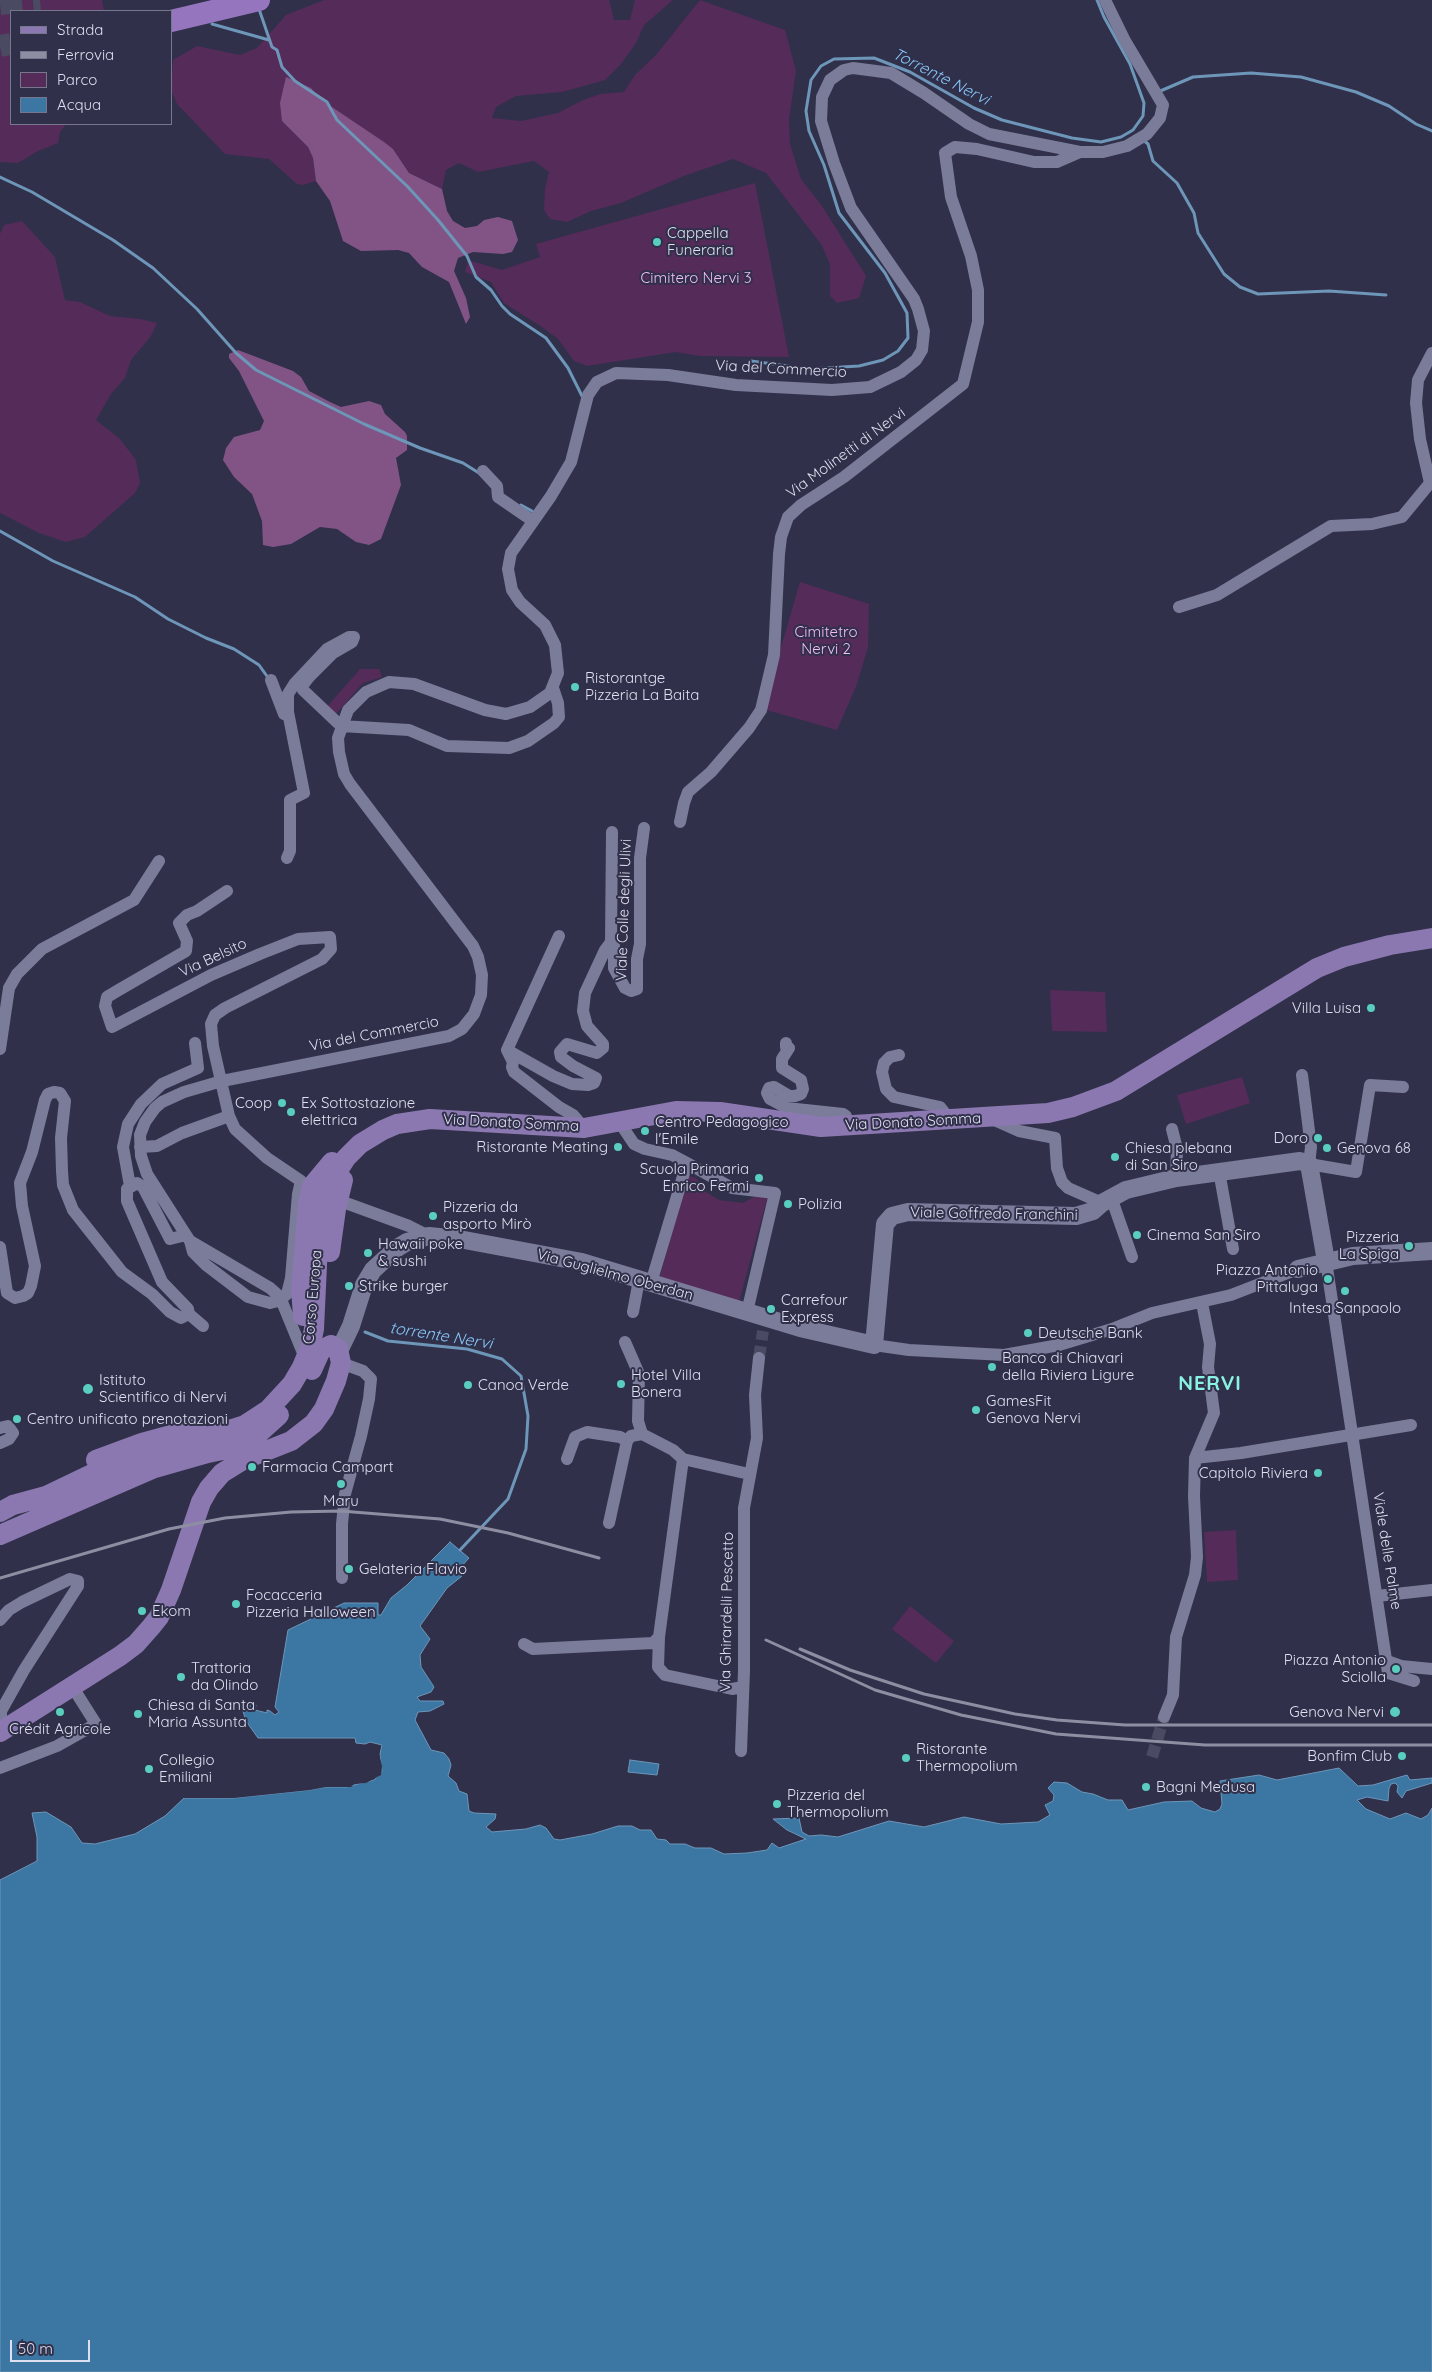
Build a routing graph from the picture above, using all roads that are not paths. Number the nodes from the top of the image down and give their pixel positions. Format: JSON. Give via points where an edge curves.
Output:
{"nodes":[{"id":1,"x":259,"y":0,"type":"edge"},
{"id":2,"x":1105,"y":0,"type":"edge"},
{"id":3,"x":172,"y":21,"type":"edge"},
{"id":4,"x":1080,"y":152,"type":"junction"},
{"id":5,"x":1432,"y":353,"type":"edge"},
{"id":6,"x":484,"y":471,"type":"dead end"},
{"id":7,"x":1431,"y":482,"type":"edge"},
{"id":8,"x":533,"y":521,"type":"junction"},
{"id":9,"x":1179,"y":607,"type":"dead end"},
{"id":10,"x":271,"y":680,"type":"dead end"},
{"id":11,"x":553,"y":688,"type":"junction"},
{"id":12,"x":290,"y":722,"type":"junction"},
{"id":13,"x":341,"y":726,"type":"junction"},
{"id":14,"x":680,"y":822,"type":"dead end"},
{"id":15,"x":644,"y":828,"type":"dead end"},
{"id":16,"x":612,"y":832,"type":"dead end"},
{"id":17,"x":288,"y":858,"type":"dead end"},
{"id":18,"x":159,"y":860,"type":"dead end"},
{"id":19,"x":227,"y":892,"type":"dead end"},
{"id":20,"x":559,"y":936,"type":"dead end"},
{"id":21,"x":1432,"y":938,"type":"edge"},
{"id":22,"x":611,"y":942,"type":"junction"},
{"id":23,"x":195,"y":1043,"type":"dead end"},
{"id":24,"x":786,"y":1043,"type":"dead end"},
{"id":25,"x":0,"y":1049,"type":"edge"},
{"id":26,"x":507,"y":1050,"type":"junction"},
{"id":27,"x":899,"y":1055,"type":"dead end"},
{"id":28,"x":1302,"y":1074,"type":"dead end"},
{"id":29,"x":222,"y":1081,"type":"junction"},
{"id":30,"x":1403,"y":1087,"type":"dead end"},
{"id":31,"x":229,"y":1116,"type":"junction"},
{"id":32,"x":990,"y":1118,"type":"junction"},
{"id":33,"x":946,"y":1121,"type":"junction"},
{"id":34,"x":620,"y":1123,"type":"junction"},
{"id":35,"x":846,"y":1126,"type":"junction"},
{"id":36,"x":584,"y":1128,"type":"junction"},
{"id":37,"x":1172,"y":1129,"type":"dead end"},
{"id":38,"x":360,"y":1144,"type":"joint"},
{"id":39,"x":140,"y":1147,"type":"junction"},
{"id":40,"x":687,"y":1163,"type":"junction"},
{"id":41,"x":1219,"y":1171,"type":"junction"},
{"id":42,"x":1311,"y":1172,"type":"junction"},
{"id":43,"x":1176,"y":1178,"type":"junction"},
{"id":44,"x":332,"y":1179,"type":"junction"},
{"id":45,"x":130,"y":1186,"type":"junction"},
{"id":46,"x":1107,"y":1200,"type":"junction"},
{"id":47,"x":343,"y":1202,"type":"dead end"},
{"id":48,"x":429,"y":1236,"type":"junction"},
{"id":49,"x":188,"y":1238,"type":"junction"},
{"id":50,"x":0,"y":1247,"type":"edge"},
{"id":51,"x":1233,"y":1249,"type":"dead end"},
{"id":52,"x":1432,"y":1251,"type":"edge"},
{"id":53,"x":1132,"y":1257,"type":"dead end"},
{"id":54,"x":1326,"y":1258,"type":"junction"},
{"id":55,"x":1298,"y":1269,"type":"joint"},
{"id":56,"x":645,"y":1281,"type":"junction"},
{"id":57,"x":1202,"y":1303,"type":"junction"},
{"id":58,"x":633,"y":1312,"type":"dead end"},
{"id":59,"x":746,"y":1312,"type":"junction"},
{"id":60,"x":189,"y":1314,"type":"junction"},
{"id":61,"x":203,"y":1326,"type":"dead end"},
{"id":62,"x":625,"y":1342,"type":"dead end"},
{"id":63,"x":303,"y":1343,"type":"junction"},
{"id":64,"x":874,"y":1345,"type":"junction"},
{"id":65,"x":334,"y":1346,"type":"junction"},
{"id":66,"x":759,"y":1358,"type":"tunnel mouth"},
{"id":67,"x":309,"y":1376,"type":"junction"},
{"id":68,"x":275,"y":1418,"type":"junction"},
{"id":69,"x":1412,"y":1426,"type":"dead end"},
{"id":70,"x":0,"y":1428,"type":"edge"},
{"id":71,"x":642,"y":1434,"type":"junction"},
{"id":72,"x":1352,"y":1435,"type":"junction"},
{"id":73,"x":1,"y":1441,"type":"edge"},
{"id":74,"x":627,"y":1441,"type":"junction"},
{"id":75,"x":258,"y":1448,"type":"junction"},
{"id":76,"x":148,"y":1456,"type":"junction"},
{"id":77,"x":1195,"y":1458,"type":"junction"},
{"id":78,"x":567,"y":1459,"type":"dead end"},
{"id":79,"x":683,"y":1459,"type":"junction"},
{"id":80,"x":748,"y":1474,"type":"junction"},
{"id":81,"x":7,"y":1509,"type":"edge"},
{"id":82,"x":609,"y":1523,"type":"dead end"},
{"id":83,"x":0,"y":1527,"type":"edge"},
{"id":84,"x":0,"y":1535,"type":"edge"},
{"id":85,"x":342,"y":1578,"type":"dead end"},
{"id":86,"x":1432,"y":1590,"type":"edge"},
{"id":87,"x":1377,"y":1596,"type":"junction"},
{"id":88,"x":0,"y":1620,"type":"edge"},
{"id":89,"x":659,"y":1637,"type":"junction"},
{"id":90,"x":524,"y":1644,"type":"dead end"},
{"id":91,"x":1388,"y":1667,"type":"junction"},
{"id":92,"x":1432,"y":1669,"type":"edge"},
{"id":93,"x":1414,"y":1681,"type":"dead end"},
{"id":94,"x":72,"y":1686,"type":"junction"},
{"id":95,"x":743,"y":1687,"type":"junction"},
{"id":96,"x":1164,"y":1717,"type":"tunnel mouth"},
{"id":97,"x":2,"y":1731,"type":"edge"},
{"id":98,"x":742,"y":1751,"type":"dead end"},
{"id":99,"x":0,"y":1768,"type":"edge"}],
"edges":[{"from":1,"to":3,"type":"highway"},
{"from":2,"to":4,"type":"street","name":"Via del Commercio","via":[[1124,40],[1163,105],[1163,112],[1147,134],[1127,146],[1103,152]]},
{"from":4,"to":8,"type":"street","name":"Via del Commercio","via":[[989,134],[891,73],[853,68],[844,70],[830,80],[822,97],[821,121],[851,208],[916,304],[924,331],[922,350],[916,360],[901,372],[870,387],[832,390],[736,385],[668,375],[616,374],[597,382],[588,395],[571,462]]},
{"from":4,"to":14,"type":"street","name":"Via Molinetti di Nervi","via":[[1057,162],[1034,162],[956,147],[945,153],[951,197],[971,256],[978,290],[978,322],[964,384],[788,517],[779,554],[774,655],[761,710],[712,772],[688,792]]},
{"from":5,"to":7,"type":"street","via":[[1418,380],[1416,403],[1420,439]]},
{"from":6,"to":8,"type":"street","via":[[497,486],[498,497]]},
{"from":7,"to":9,"type":"street","via":[[1402,517],[1372,524],[1331,526],[1217,595]]},
{"from":8,"to":11,"type":"street","name":"Via del Commercio","via":[[511,553],[509,582],[520,602],[541,621],[552,637],[558,666]]},
{"from":10,"to":12,"type":"street"},
{"from":11,"to":13,"type":"street","name":"Via del Commercio","via":[[530,706],[506,714],[414,684],[389,682],[355,701]]},
{"from":11,"to":13,"type":"street","name":"Via del Commercio","via":[[559,718],[528,741],[509,748],[447,746],[409,730]]},
{"from":12,"to":13,"type":"street","via":[[288,694],[295,683],[327,649],[351,636],[354,640],[333,653],[302,686],[305,693]]},
{"from":12,"to":17,"type":"street","via":[[304,793],[290,800]]},
{"from":13,"to":29,"type":"street","name":"Via del Commercio","via":[[338,752],[344,774],[476,952],[482,975],[479,1003],[462,1029],[449,1036]]},
{"from":15,"to":22,"type":"street","name":"Viale Colle degli Ulivi","via":[[640,858],[637,989],[625,988],[614,968],[614,944]]},
{"from":16,"to":22,"type":"street","name":"Viale Colle degli Ulivi"},
{"from":18,"to":25,"type":"street","via":[[134,900],[42,949],[18,974],[9,988]]},
{"from":19,"to":29,"type":"street","name":"Via Belsito","via":[[179,923],[187,941],[186,951],[116,990],[107,997],[105,1006],[112,1026],[211,975],[268,951],[298,939],[330,937],[331,949],[322,959],[215,1015],[211,1024],[213,1046]]},
{"from":20,"to":26,"type":"street"},
{"from":21,"to":32,"type":"main road","name":"Via Donato Somma","via":[[1344,956],[1317,968],[1134,1080],[1098,1098],[1048,1113]]},
{"from":22,"to":26,"type":"street","name":"Viale Colle degli Ulivi","via":[[586,993],[583,1011],[587,1026],[603,1048],[596,1053],[567,1044],[560,1052],[561,1057],[573,1066],[596,1078],[594,1083],[572,1084]]},
{"from":23,"to":45,"type":"street","via":[[198,1068],[162,1084],[141,1104],[128,1124],[123,1147]]},
{"from":24,"to":35,"type":"street","via":[[789,1048],[782,1059],[782,1068],[801,1080],[803,1090],[801,1094],[789,1096],[774,1087],[769,1088],[770,1099],[787,1108],[842,1114],[846,1116]]},
{"from":26,"to":36,"type":"street","via":[[514,1072],[573,1115]]},
{"from":27,"to":33,"type":"street","via":[[884,1063],[882,1072],[886,1089],[894,1097],[940,1107]]},
{"from":28,"to":42,"type":"street","via":[[1311,1143]]},
{"from":29,"to":31,"type":"street"},
{"from":29,"to":39,"type":"street","name":"Via del Commercio","via":[[162,1102],[145,1122]]},
{"from":30,"to":42,"type":"street","via":[[1370,1085],[1356,1172]]},
{"from":31,"to":39,"type":"street","via":[[157,1146]]},
{"from":31,"to":49,"type":"street","via":[[235,1129],[246,1140],[301,1181],[287,1294],[278,1301],[264,1302],[240,1292],[194,1252]]},
{"from":32,"to":33,"type":"main road","name":"Via Donato Somma"},
{"from":32,"to":46,"type":"street","via":[[1019,1131],[1055,1138],[1057,1168],[1062,1182],[1068,1188]]},
{"from":33,"to":35,"type":"main road","name":"Via Donato Somma"},
{"from":34,"to":35,"type":"main road","name":"Via Donato Somma","via":[[676,1111],[699,1111],[812,1127]]},
{"from":34,"to":36,"type":"main road","name":"Via Donato Somma"},
{"from":34,"to":40,"type":"street","via":[[634,1144]]},
{"from":36,"to":38,"type":"main road","name":"Via Donato Somma","via":[[430,1119],[397,1124]]},
{"from":37,"to":43,"type":"street","via":[[1177,1149]]},
{"from":38,"to":44,"type":"main road","name":"Corso Europa"},
{"from":39,"to":49,"type":"street","via":[[147,1174]]},
{"from":40,"to":56,"type":"street"},
{"from":40,"to":59,"type":"street","via":[[732,1188],[775,1193]]},
{"from":41,"to":42,"type":"street","name":"Viale Goffredo Franchini","via":[[1300,1161]]},
{"from":41,"to":43,"type":"street","name":"Viale Goffredo Franchini"},
{"from":41,"to":51,"type":"street"},
{"from":42,"to":54,"type":"street"},
{"from":43,"to":46,"type":"street","name":"Viale Goffredo Franchini","via":[[1126,1190]]},
{"from":44,"to":63,"type":"main road","via":[[312,1186],[308,1203],[301,1289]]},
{"from":44,"to":65,"type":"main road","via":[[328,1288]]},
{"from":44,"to":76,"type":"main road","name":"Corso Europa","via":[[320,1223],[314,1329],[302,1367],[292,1384],[268,1410],[245,1425]]},
{"from":45,"to":49,"type":"street","via":[[137,1183],[143,1187],[170,1239]]},
{"from":45,"to":60,"type":"street","via":[[126,1192],[127,1201],[159,1277],[186,1306]]},
{"from":46,"to":53,"type":"street"},
{"from":46,"to":64,"type":"street","name":"Viale Goffredo Franchini","via":[[1093,1211],[1076,1216],[908,1212],[892,1216],[885,1224]]},
{"from":47,"to":48,"type":"street"},
{"from":48,"to":56,"type":"street","name":"Via Guglielmo Oberdan","via":[[543,1254]]},
{"from":48,"to":65,"type":"street","name":"Via Guglielmo Oberdan","via":[[407,1242],[380,1262],[368,1278],[356,1310]]},
{"from":49,"to":63,"type":"street","via":[[280,1297]]},
{"from":50,"to":60,"type":"street","via":[[7,1293],[15,1298],[23,1296],[31,1286],[35,1266],[20,1183],[32,1152],[45,1100],[48,1094],[57,1092],[65,1101],[60,1138],[63,1185],[73,1210],[122,1272],[152,1294],[174,1316],[181,1318]]},
{"from":52,"to":54,"type":"street"},
{"from":54,"to":55,"type":"street"},
{"from":54,"to":72,"type":"street","name":"Viale delle Palme"},
{"from":55,"to":57,"type":"street","name":"Via Guglielmo Oberdan"},
{"from":56,"to":58,"type":"street"},
{"from":56,"to":59,"type":"street","name":"Via Guglielmo Oberdan"},
{"from":57,"to":64,"type":"street","name":"Via Guglielmo Oberdan","via":[[1152,1313],[1068,1344],[1004,1355]]},
{"from":57,"to":77,"type":"street","via":[[1210,1344],[1208,1366],[1214,1413]]},
{"from":59,"to":64,"type":"street","name":"Via Guglielmo Oberdan","via":[[764,1324],[800,1328]]},
{"from":60,"to":61,"type":"street"},
{"from":62,"to":71,"type":"street","via":[[638,1374],[638,1421]]},
{"from":63,"to":67,"type":"main road"},
{"from":65,"to":67,"type":"main road","via":[[321,1350]]},
{"from":65,"to":75,"type":"main road","name":"Via Guglielmo Oberdan","via":[[336,1381],[320,1417],[291,1442]]},
{"from":65,"to":85,"type":"street","via":[[371,1380],[361,1436],[345,1494]]},
{"from":66,"to":80,"type":"street","name":"Via Ghirardelli Pescetto","via":[[755,1395],[757,1438]]},
{"from":67,"to":68,"type":"main road","via":[[295,1398]]},
{"from":68,"to":75,"type":"main road","via":[[262,1430]]},
{"from":68,"to":81,"type":"main road","via":[[215,1422],[135,1445],[64,1475]]},
{"from":69,"to":72,"type":"street"},
{"from":70,"to":73,"type":"street","via":[[8,1426],[13,1431],[11,1438]]},
{"from":71,"to":74,"type":"street","via":[[631,1436]]},
{"from":71,"to":79,"type":"street"},
{"from":72,"to":77,"type":"street"},
{"from":72,"to":87,"type":"street","name":"Viale delle Palme"},
{"from":74,"to":78,"type":"street","via":[[588,1432],[575,1437]]},
{"from":74,"to":82,"type":"street"},
{"from":75,"to":84,"type":"main road","via":[[234,1447],[152,1469]]},
{"from":75,"to":94,"type":"main road","name":"Via Guglielmo Oberdan","via":[[222,1473],[208,1488],[159,1617],[136,1644]]},
{"from":76,"to":81,"type":"main road","name":"Corso Europa","via":[[96,1472],[46,1496]]},
{"from":76,"to":83,"type":"main road","name":"Corso Europa"},
{"from":77,"to":96,"type":"street","via":[[1195,1576],[1176,1637],[1173,1694]]},
{"from":79,"to":80,"type":"street"},
{"from":79,"to":89,"type":"street"},
{"from":80,"to":95,"type":"street","name":"Via Ghirardelli Pescetto","via":[[744,1508]]},
{"from":86,"to":87,"type":"street"},
{"from":87,"to":91,"type":"street","name":"Viale delle Palme"},
{"from":88,"to":97,"type":"street","via":[[22,1602],[72,1578],[78,1581],[78,1586],[1,1711]]},
{"from":89,"to":90,"type":"street","via":[[653,1644],[533,1649]]},
{"from":89,"to":95,"type":"street","via":[[658,1668],[665,1675],[732,1689]]},
{"from":91,"to":92,"type":"street"},
{"from":91,"to":93,"type":"street"},
{"from":94,"to":97,"type":"main road","name":"Via Guglielmo Oberdan"},
{"from":94,"to":99,"type":"street","via":[[96,1724],[57,1746]]},
{"from":95,"to":98,"type":"street","name":"Via Ghirardelli Pescetto"}]}
